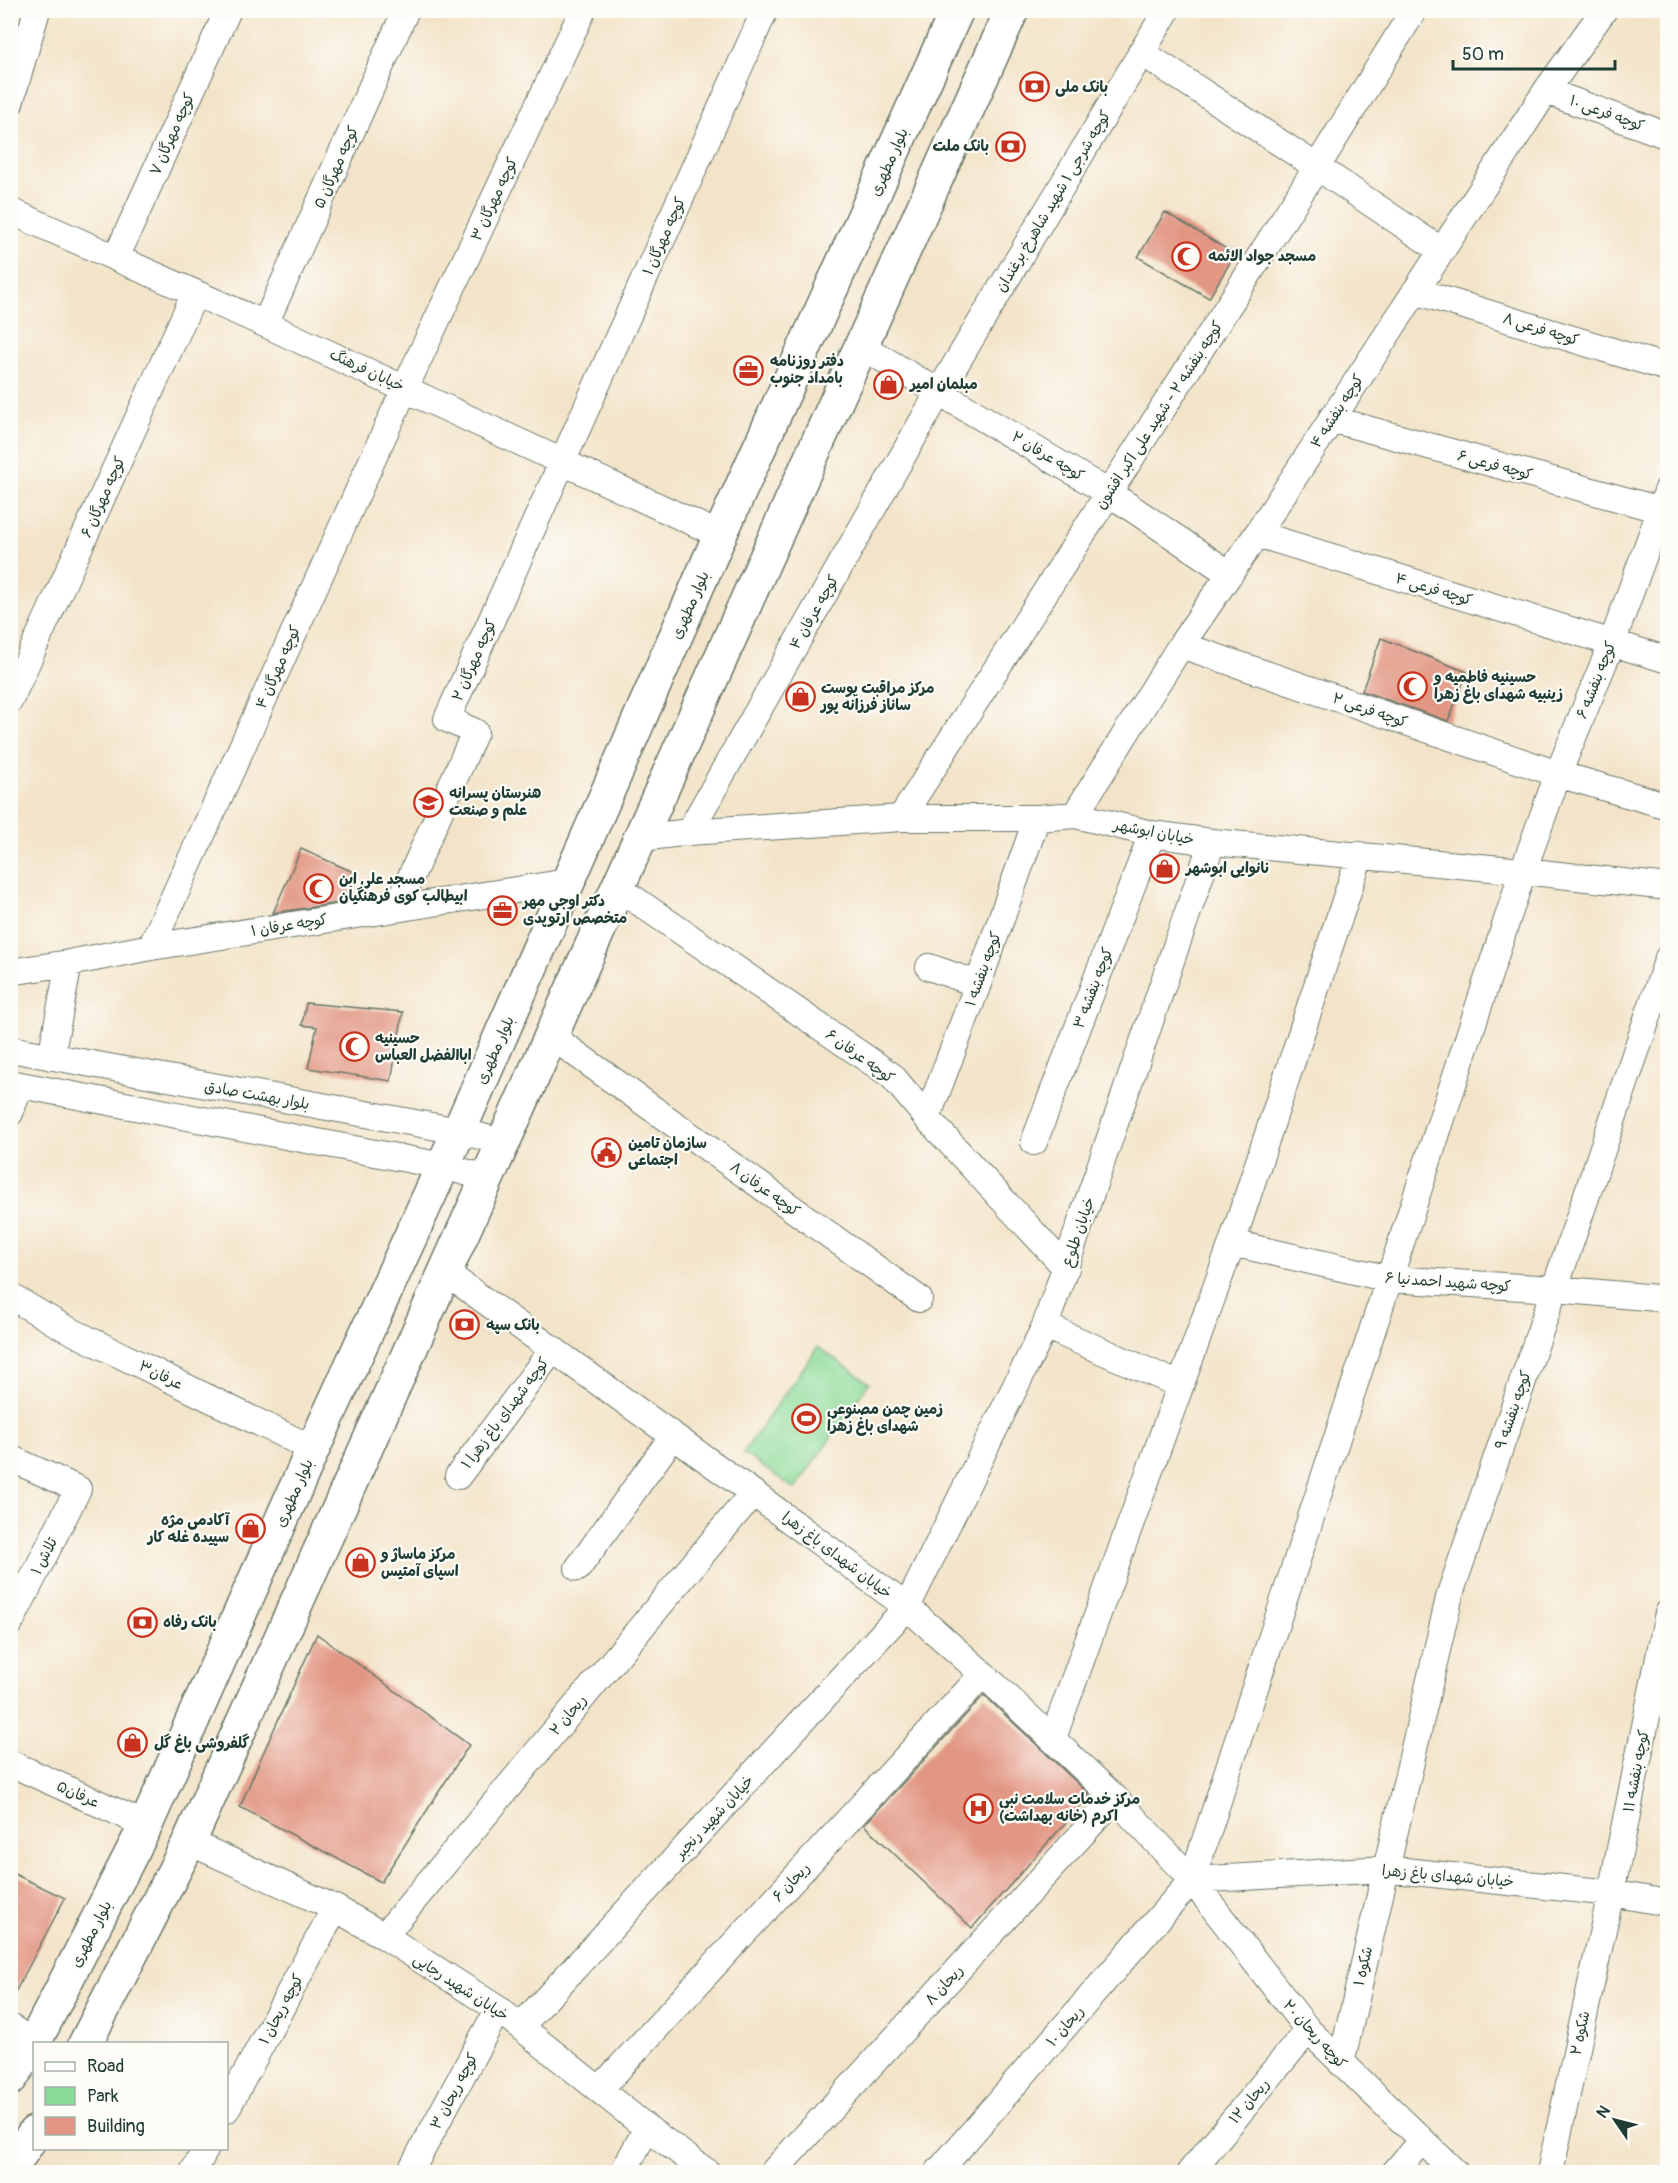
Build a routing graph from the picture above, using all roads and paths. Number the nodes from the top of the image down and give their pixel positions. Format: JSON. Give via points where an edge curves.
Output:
{"nodes":[{"id":1,"x":228,"y":10,"type":"edge"},
{"id":2,"x":406,"y":10,"type":"edge"},
{"id":3,"x":583,"y":10,"type":"edge"},
{"id":4,"x":765,"y":10,"type":"edge"},
{"id":5,"x":957,"y":10,"type":"edge"},
{"id":6,"x":1012,"y":10,"type":"edge"},
{"id":7,"x":1167,"y":10,"type":"edge"},
{"id":8,"x":1414,"y":10,"type":"edge"},
{"id":9,"x":1604,"y":10,"type":"edge"},
{"id":10,"x":30,"y":12,"type":"edge"},
{"id":11,"x":1141,"y":52,"type":"junction"},
{"id":12,"x":1546,"y":91,"type":"junction"},
{"id":13,"x":10,"y":103,"type":"edge"},
{"id":14,"x":1668,"y":136,"type":"edge"},
{"id":15,"x":1317,"y":167,"type":"junction"},
{"id":16,"x":10,"y":211,"type":"edge"},
{"id":17,"x":1442,"y":251,"type":"junction"},
{"id":18,"x":116,"y":258,"type":"junction"},
{"id":19,"x":1415,"y":291,"type":"junction"},
{"id":20,"x":195,"y":293,"type":"junction"},
{"id":21,"x":265,"y":324,"type":"junction"},
{"id":22,"x":861,"y":346,"type":"junction"},
{"id":23,"x":1668,"y":368,"type":"edge"},
{"id":24,"x":405,"y":388,"type":"junction"},
{"id":25,"x":939,"y":392,"type":"junction"},
{"id":26,"x":1331,"y":419,"type":"junction"},
{"id":27,"x":562,"y":462,"type":"junction"},
{"id":28,"x":1109,"y":493,"type":"junction"},
{"id":29,"x":1665,"y":504,"type":"edge"},
{"id":30,"x":1257,"y":534,"type":"junction"},
{"id":31,"x":720,"y":535,"type":"junction"},
{"id":32,"x":1230,"y":574,"type":"junction"},
{"id":33,"x":1612,"y":643,"type":"junction"},
{"id":34,"x":1181,"y":645,"type":"junction"},
{"id":35,"x":1668,"y":660,"type":"edge"},
{"id":36,"x":10,"y":700,"type":"edge"},
{"id":37,"x":1558,"y":774,"type":"junction"},
{"id":38,"x":1668,"y":806,"type":"edge"},
{"id":39,"x":1075,"y":816,"type":"junction"},
{"id":40,"x":901,"y":818,"type":"junction"},
{"id":41,"x":1036,"y":818,"type":"junction"},
{"id":42,"x":689,"y":832,"type":"junction"},
{"id":43,"x":1152,"y":834,"type":"junction"},
{"id":44,"x":640,"y":838,"type":"junction"},
{"id":45,"x":1212,"y":842,"type":"junction"},
{"id":46,"x":1360,"y":855,"type":"junction"},
{"id":47,"x":1523,"y":871,"type":"junction"},
{"id":48,"x":568,"y":882,"type":"junction"},
{"id":49,"x":1668,"y":887,"type":"edge"},
{"id":50,"x":618,"y":888,"type":"junction"},
{"id":51,"x":397,"y":909,"type":"junction"},
{"id":52,"x":151,"y":947,"type":"junction"},
{"id":53,"x":1668,"y":958,"type":"edge"},
{"id":54,"x":69,"y":963,"type":"junction"},
{"id":55,"x":929,"y":967,"type":"dead end"},
{"id":56,"x":10,"y":972,"type":"edge"},
{"id":57,"x":978,"y":984,"type":"junction"},
{"id":58,"x":551,"y":1036,"type":"junction"},
{"id":59,"x":10,"y":1049,"type":"edge"},
{"id":60,"x":51,"y":1057,"type":"junction"},
{"id":61,"x":142,"y":1074,"type":"junction"},
{"id":62,"x":15,"y":1084,"type":"edge"},
{"id":63,"x":134,"y":1107,"type":"junction"},
{"id":64,"x":10,"y":1113,"type":"edge"},
{"id":65,"x":927,"y":1118,"type":"junction"},
{"id":66,"x":459,"y":1131,"type":"junction"},
{"id":67,"x":502,"y":1142,"type":"junction"},
{"id":68,"x":1034,"y":1142,"type":"dead end"},
{"id":69,"x":443,"y":1166,"type":"junction"},
{"id":70,"x":487,"y":1178,"type":"junction"},
{"id":71,"x":1232,"y":1243,"type":"junction"},
{"id":72,"x":1066,"y":1268,"type":"junction"},
{"id":73,"x":446,"y":1273,"type":"junction"},
{"id":74,"x":1390,"y":1279,"type":"junction"},
{"id":75,"x":1555,"y":1289,"type":"junction"},
{"id":76,"x":10,"y":1296,"type":"edge"},
{"id":77,"x":919,"y":1299,"type":"dead end"},
{"id":78,"x":1668,"y":1299,"type":"edge"},
{"id":79,"x":1045,"y":1326,"type":"junction"},
{"id":80,"x":553,"y":1349,"type":"junction"},
{"id":81,"x":1180,"y":1385,"type":"junction"},
{"id":82,"x":673,"y":1436,"type":"junction"},
{"id":83,"x":313,"y":1449,"type":"junction"},
{"id":84,"x":10,"y":1458,"type":"edge"},
{"id":85,"x":458,"y":1476,"type":"dead end"},
{"id":86,"x":753,"y":1493,"type":"junction"},
{"id":87,"x":578,"y":1568,"type":"dead end"},
{"id":88,"x":907,"y":1607,"type":"junction"},
{"id":89,"x":1668,"y":1613,"type":"edge"},
{"id":90,"x":10,"y":1623,"type":"edge"},
{"id":91,"x":983,"y":1674,"type":"junction"},
{"id":92,"x":1053,"y":1738,"type":"junction"},
{"id":93,"x":10,"y":1763,"type":"edge"},
{"id":94,"x":1115,"y":1798,"type":"junction"},
{"id":95,"x":146,"y":1825,"type":"junction"},
{"id":96,"x":189,"y":1842,"type":"junction"},
{"id":97,"x":1386,"y":1869,"type":"junction"},
{"id":98,"x":1192,"y":1880,"type":"junction"},
{"id":99,"x":1611,"y":1893,"type":"junction"},
{"id":100,"x":1668,"y":1903,"type":"edge"},
{"id":101,"x":335,"y":1908,"type":"junction"},
{"id":102,"x":384,"y":1936,"type":"junction"},
{"id":103,"x":498,"y":2009,"type":"junction"},
{"id":104,"x":521,"y":2026,"type":"junction"},
{"id":105,"x":1308,"y":2030,"type":"junction"},
{"id":106,"x":22,"y":2035,"type":"edge"},
{"id":107,"x":86,"y":2042,"type":"edge"},
{"id":108,"x":1341,"y":2063,"type":"junction"},
{"id":109,"x":10,"y":2079,"type":"edge"},
{"id":110,"x":599,"y":2090,"type":"junction"},
{"id":111,"x":228,"y":2106,"type":"edge"},
{"id":112,"x":647,"y":2128,"type":"junction"},
{"id":113,"x":33,"y":2135,"type":"edge"},
{"id":114,"x":1421,"y":2141,"type":"junction"},
{"id":115,"x":205,"y":2150,"type":"edge"},
{"id":116,"x":10,"y":2170,"type":"edge"},
{"id":117,"x":193,"y":2172,"type":"edge"},
{"id":118,"x":410,"y":2172,"type":"edge"},
{"id":119,"x":623,"y":2172,"type":"edge"},
{"id":120,"x":707,"y":2172,"type":"edge"},
{"id":121,"x":773,"y":2172,"type":"edge"},
{"id":122,"x":938,"y":2172,"type":"edge"},
{"id":123,"x":1190,"y":2172,"type":"edge"},
{"id":124,"x":1395,"y":2172,"type":"edge"},
{"id":125,"x":1455,"y":2172,"type":"edge"},
{"id":126,"x":1550,"y":2172,"type":"edge"}],
"edges":[{"from":1,"to":18,"type":"street","name":"کوچه مهرگان ۷"},
{"from":2,"to":21,"type":"street","name":"کوچه مهرگان ۵"},
{"from":3,"to":24,"type":"street","name":"کوچه مهرگان ۳"},
{"from":4,"to":27,"type":"street","name":"کوچه مهرگان ۱"},
{"from":5,"to":31,"type":"main road","name":"بلوار مطهری"},
{"from":6,"to":22,"type":"main road"},
{"from":7,"to":11,"type":"street","name":"کوچه شرجی ۱ شهید شاهرخ برغندان"},
{"from":8,"to":15,"type":"street","name":"کوچه بنفشه ۲ - شهید علی اکبر افشون"},
{"from":9,"to":12,"type":"street","name":"کوچه بنفشه ۴"},
{"from":10,"to":13,"type":"street"},
{"from":11,"to":15,"type":"street"},
{"from":11,"to":25,"type":"street","name":"کوچه شرجی ۱ شهید شاهرخ برغندان"},
{"from":12,"to":14,"type":"street","name":"کوچه فرعی ۱۰"},
{"from":12,"to":17,"type":"street","name":"کوچه بنفشه ۴"},
{"from":15,"to":17,"type":"street"},
{"from":15,"to":28,"type":"street","name":"کوچه بنفشه ۲ - شهید علی اکبر افشون"},
{"from":16,"to":18,"type":"street","name":"خیابان فرهنگ"},
{"from":17,"to":19,"type":"street","name":"کوچه بنفشه ۴"},
{"from":18,"to":20,"type":"street","name":"خیابان فرهنگ"},
{"from":19,"to":23,"type":"street","name":"کوچه فرعی ۸"},
{"from":19,"to":26,"type":"street","name":"کوچه بنفشه ۴"},
{"from":20,"to":21,"type":"street","name":"خیابان فرهنگ"},
{"from":20,"to":36,"type":"street","name":"کوچه مهرگان ۶"},
{"from":21,"to":24,"type":"street","name":"خیابان فرهنگ"},
{"from":22,"to":25,"type":"street","name":"کوچه عرفان ۲"},
{"from":22,"to":44,"type":"main road"},
{"from":24,"to":27,"type":"street","name":"خیابان فرهنگ"},
{"from":24,"to":52,"type":"street","name":"کوچه مهرگان ۴"},
{"from":25,"to":28,"type":"street","name":"کوچه عرفان ۲"},
{"from":25,"to":42,"type":"street","name":"کوچه عرفان ۴"},
{"from":26,"to":29,"type":"street","name":"کوچه فرعی ۶"},
{"from":26,"to":30,"type":"street","name":"کوچه بنفشه ۴"},
{"from":27,"to":31,"type":"street","name":"خیابان فرهنگ"},
{"from":27,"to":51,"type":"street","name":"کوچه مهرگان ۲","via":[[447,719],[475,732]]},
{"from":28,"to":32,"type":"street","name":"کوچه عرفان ۲"},
{"from":28,"to":40,"type":"street","name":"کوچه بنفشه ۲ - شهید علی اکبر افشون"},
{"from":29,"to":33,"type":"street","name":"کوچه بنفشه ۶"},
{"from":30,"to":32,"type":"street","name":"کوچه بنفشه ۴"},
{"from":30,"to":33,"type":"street","name":"کوچه فرعی ۴"},
{"from":31,"to":48,"type":"main road","name":"بلوار مطهری"},
{"from":32,"to":34,"type":"street","name":"کوچه بنفشه ۴"},
{"from":33,"to":35,"type":"street","name":"کوچه فرعی ۴"},
{"from":33,"to":37,"type":"street","name":"کوچه بنفشه ۶"},
{"from":34,"to":37,"type":"street","name":"کوچه فرعی ۲"},
{"from":34,"to":39,"type":"street","name":"کوچه بنفشه ۴"},
{"from":37,"to":38,"type":"street","name":"کوچه فرعی ۲"},
{"from":37,"to":47,"type":"street","name":"کوچه بنفشه ۶"},
{"from":39,"to":41,"type":"street","name":"خیابان ابوشهر"},
{"from":39,"to":43,"type":"street","name":"خیابان ابوشهر"},
{"from":40,"to":41,"type":"street","name":"خیابان ابوشهر"},
{"from":40,"to":42,"type":"street","name":"خیابان ابوشهر"},
{"from":41,"to":57,"type":"street","name":"کوچه بنفشه ۱"},
{"from":42,"to":44,"type":"street","name":"خیابان ابوشهر"},
{"from":43,"to":45,"type":"street","name":"خیابان ابوشهر"},
{"from":43,"to":68,"type":"street","name":"کوچه بنفشه ۳"},
{"from":44,"to":50,"type":"main road"},
{"from":45,"to":46,"type":"street","name":"خیابان ابوشهر"},
{"from":45,"to":72,"type":"street","name":"خیابان طلوع"},
{"from":46,"to":47,"type":"street","name":"خیابان ابوشهر"},
{"from":46,"to":71,"type":"street"},
{"from":47,"to":49,"type":"street","name":"خیابان ابوشهر"},
{"from":47,"to":74,"type":"street","name":"کوچه بنفشه ۶"},
{"from":48,"to":51,"type":"street","name":"کوچه عرفان ۱"},
{"from":48,"to":66,"type":"main road","name":"بلوار مطهری"},
{"from":50,"to":58,"type":"main road"},
{"from":50,"to":65,"type":"street","name":"کوچه عرفان ۶","via":[[892,1076]]},
{"from":51,"to":52,"type":"street","name":"کوچه عرفان ۱"},
{"from":52,"to":54,"type":"street","name":"کوچه عرفان ۱"},
{"from":53,"to":75,"type":"street","name":"کوچه بنفشه ۹"},
{"from":54,"to":56,"type":"street","name":"کوچه عرفان ۱"},
{"from":54,"to":60,"type":"street"},
{"from":55,"to":57,"type":"street"},
{"from":57,"to":65,"type":"street","name":"کوچه بنفشه ۱"},
{"from":58,"to":67,"type":"main road"},
{"from":58,"to":77,"type":"street","name":"کوچه عرفان ۸"},
{"from":59,"to":60,"type":"street","name":"بلوار بهشت صادق"},
{"from":60,"to":61,"type":"street","name":"بلوار بهشت صادق"},
{"from":61,"to":63,"type":"street"},
{"from":61,"to":66,"type":"street","name":"بلوار بهشت صادق"},
{"from":62,"to":63,"type":"street"},
{"from":62,"to":64,"type":"street"},
{"from":63,"to":69,"type":"street"},
{"from":65,"to":72,"type":"street","name":"کوچه عرفان ۶"},
{"from":66,"to":67,"type":"street","name":"بلوار بهشت صادق"},
{"from":66,"to":69,"type":"main road","name":"بلوار مطهری"},
{"from":67,"to":70,"type":"main road"},
{"from":69,"to":70,"type":"street"},
{"from":69,"to":83,"type":"main road","name":"بلوار مطهری"},
{"from":70,"to":73,"type":"main road"},
{"from":71,"to":74,"type":"street","name":"کوچه شهید احمدنیا ۶"},
{"from":71,"to":81,"type":"street"},
{"from":72,"to":79,"type":"street","name":"خیابان طلوع"},
{"from":73,"to":80,"type":"street","name":"خیابان شهدای باغ‌ زهرا"},
{"from":73,"to":96,"type":"main road"},
{"from":74,"to":75,"type":"street","name":"کوچه شهید احمدنیا ۶"},
{"from":74,"to":98,"type":"street","name":"کوچه بنفشه ۶"},
{"from":75,"to":78,"type":"street","name":"کوچه شهید احمدنیا ۶"},
{"from":75,"to":97,"type":"street","name":"کوچه بنفشه ۹","via":[[1450,1593]]},
{"from":76,"to":83,"type":"street","name":"عرفان۳","via":[[63,1327]]},
{"from":79,"to":81,"type":"street"},
{"from":79,"to":88,"type":"street","name":"خیابان طلوع"},
{"from":80,"to":82,"type":"street","name":"خیابان شهدای باغ‌ زهرا"},
{"from":80,"to":85,"type":"street","name":"کوچه شهدای باغ زهرا ۱"},
{"from":81,"to":92,"type":"street"},
{"from":82,"to":86,"type":"street","name":"خیابان شهدای باغ‌ زهرا"},
{"from":82,"to":87,"type":"street"},
{"from":83,"to":95,"type":"main road","name":"بلوار مطهری"},
{"from":84,"to":90,"type":"street","name":"تلاش ۱","via":[[78,1489]]},
{"from":86,"to":88,"type":"street","name":"خیابان شهدای باغ‌ زهرا"},
{"from":86,"to":102,"type":"street","name":"ریحان ۲"},
{"from":88,"to":91,"type":"street","name":"خیابان شهدای باغ‌ زهرا"},
{"from":88,"to":104,"type":"street","name":"خیابان شهید رنجبر"},
{"from":89,"to":99,"type":"street","name":"کوچه بنفشه ۱۱"},
{"from":91,"to":92,"type":"street","name":"خیابان شهدای باغ‌ زهرا"},
{"from":91,"to":110,"type":"street","name":"ریحان ۶"},
{"from":92,"to":94,"type":"street","name":"خیابان شهدای باغ‌ زهرا"},
{"from":93,"to":95,"type":"street","name":"عرفان۵"},
{"from":94,"to":98,"type":"street","name":"خیابان شهدای باغ‌ زهرا"},
{"from":94,"to":121,"type":"street","name":"ریحان ۸"},
{"from":95,"to":96,"type":"main road"},
{"from":95,"to":106,"type":"main road","name":"بلوار مطهری"},
{"from":96,"to":101,"type":"street","name":"خیابان شهید رجایی"},
{"from":96,"to":107,"type":"main road"},
{"from":97,"to":98,"type":"street","name":"خیابان شهدای باغ زهرا"},
{"from":97,"to":99,"type":"street","name":"خیابان شهدای باغ زهرا"},
{"from":97,"to":108,"type":"street","name":"شکوه ۱"},
{"from":98,"to":105,"type":"street","name":"کوچه ریحان ۲۰"},
{"from":98,"to":122,"type":"street","name":"ریحان ۱۰"},
{"from":99,"to":100,"type":"street","name":"خیابان شهدای باغ زهرا"},
{"from":99,"to":126,"type":"street","name":"شکوه ۲"},
{"from":101,"to":102,"type":"street","name":"خیابان شهید رجایی"},
{"from":101,"to":111,"type":"street","name":"کوچه ریحان ۱"},
{"from":102,"to":103,"type":"street","name":"خیابان شهید رجایی"},
{"from":103,"to":104,"type":"street","name":"خیابان شهید رجایی"},
{"from":103,"to":118,"type":"street","name":"کوچه ریحان ۳"},
{"from":104,"to":110,"type":"street","name":"خیابان شهید رجایی"},
{"from":105,"to":108,"type":"street","name":"کوچه ریحان ۲۰"},
{"from":105,"to":123,"type":"street","name":"ریحان ۱۲"},
{"from":106,"to":109,"type":"main road","name":"بلوار مطهری"},
{"from":108,"to":114,"type":"street","name":"کوچه ریحان ۲۰"},
{"from":110,"to":112,"type":"street","name":"خیابان شهید رجایی"},
{"from":112,"to":119,"type":"street"},
{"from":112,"to":120,"type":"street","name":"خیابان شهید رجایی"},
{"from":113,"to":116,"type":"main road"},
{"from":114,"to":124,"type":"street"},
{"from":114,"to":125,"type":"street","name":"کوچه ریحان ۲۰"},
{"from":115,"to":117,"type":"street"}]}
